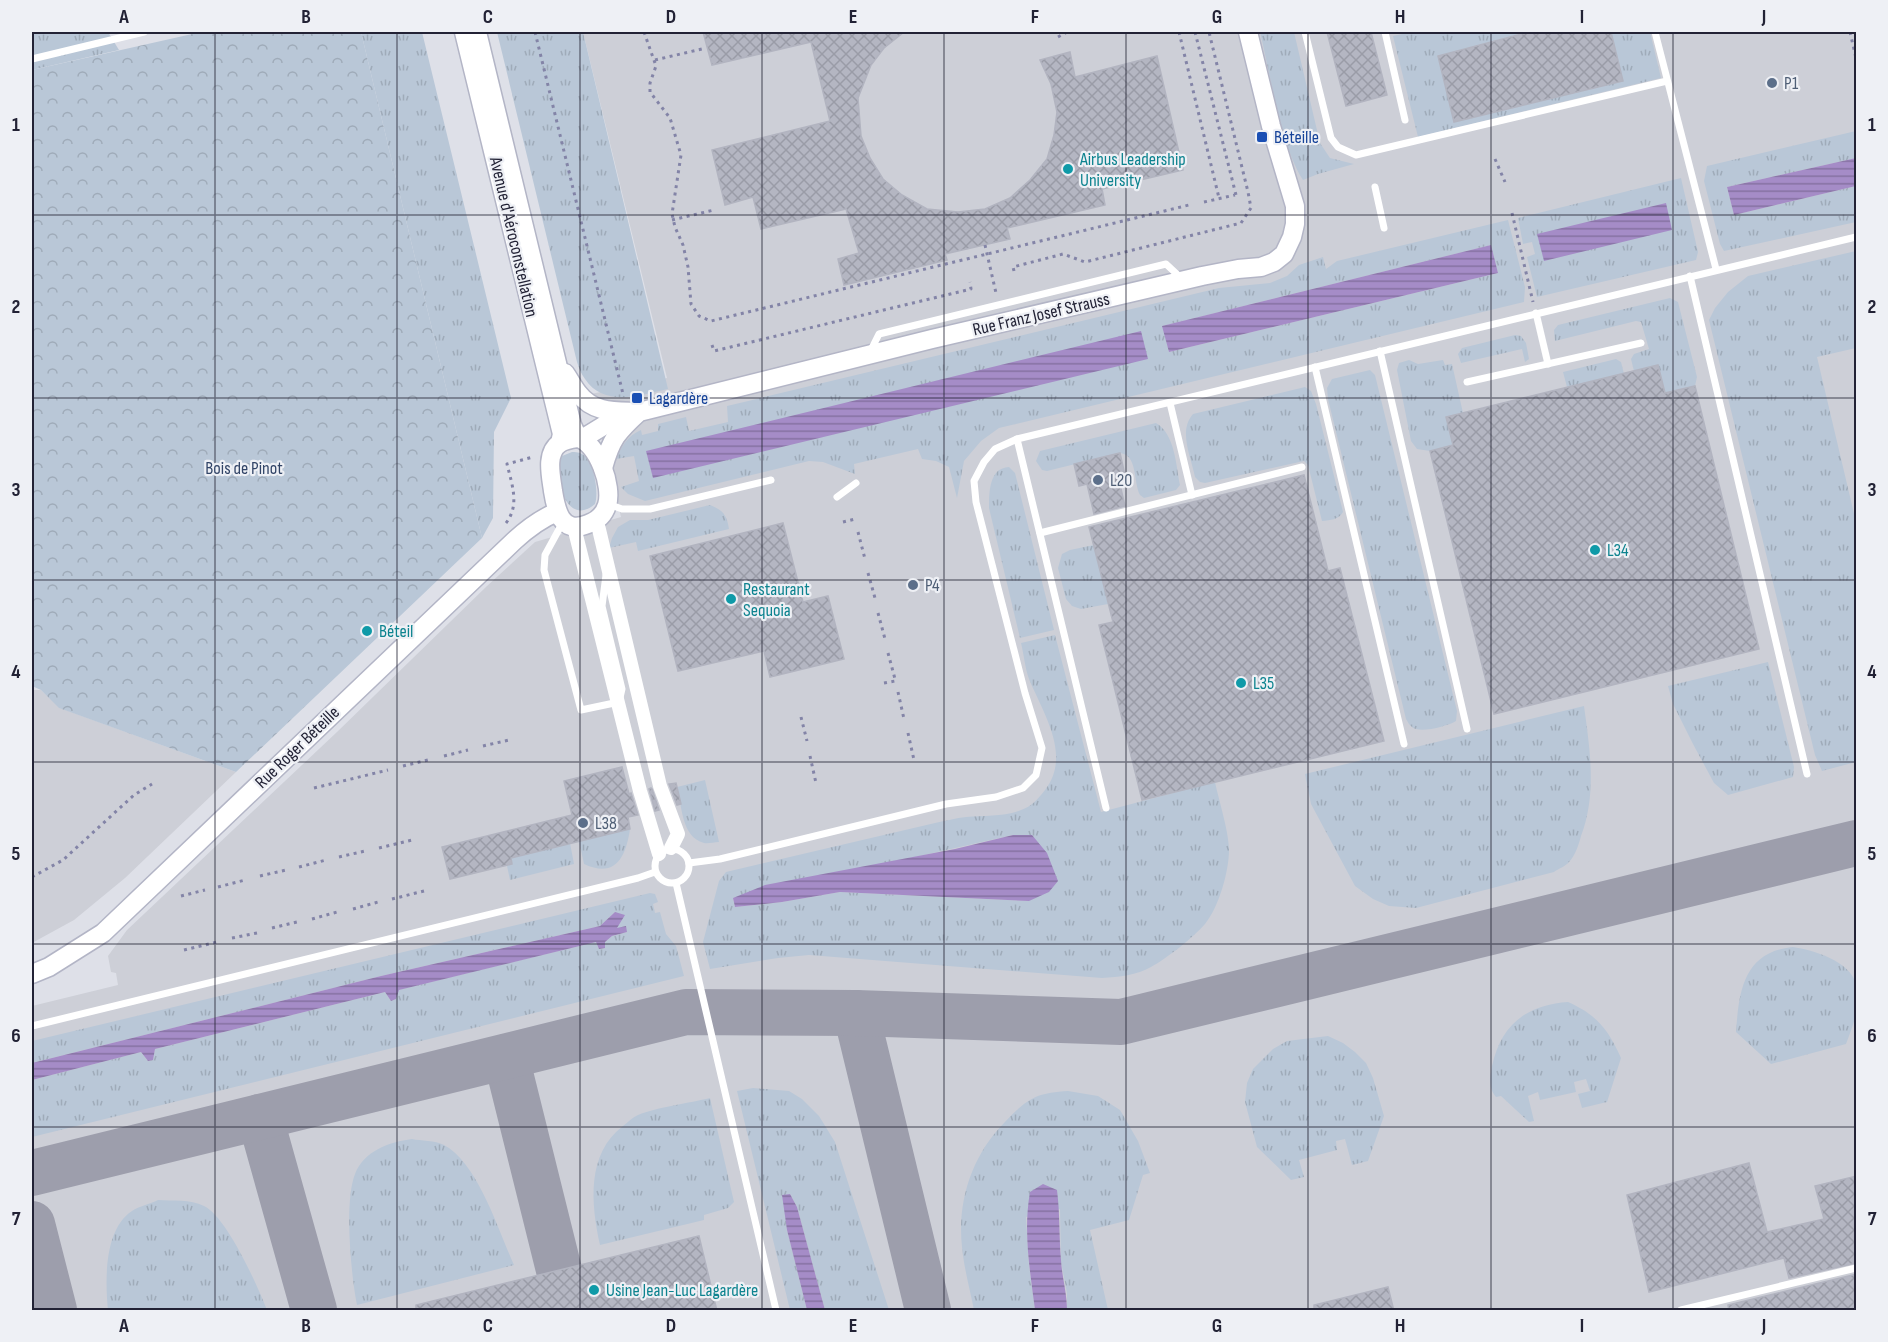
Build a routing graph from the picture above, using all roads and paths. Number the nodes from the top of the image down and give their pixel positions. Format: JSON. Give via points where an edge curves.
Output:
{"nodes":[{"id":1,"x":144,"y":32,"type":"edge"},
{"id":2,"x":464,"y":32,"type":"edge"},
{"id":3,"x":477,"y":32,"type":"edge"},
{"id":4,"x":535,"y":32,"type":"edge"},
{"id":5,"x":644,"y":32,"type":"edge"},
{"id":6,"x":1067,"y":32,"type":"edge"},
{"id":7,"x":1179,"y":32,"type":"edge"},
{"id":8,"x":1195,"y":32,"type":"edge"},
{"id":9,"x":1209,"y":32,"type":"edge"},
{"id":10,"x":1248,"y":32,"type":"edge"},
{"id":11,"x":1305,"y":32,"type":"edge"},
{"id":12,"x":1385,"y":32,"type":"edge"},
{"id":13,"x":1655,"y":32,"type":"edge"},
{"id":14,"x":1850,"y":32,"type":"edge"},
{"id":15,"x":1058,"y":37,"type":"dead end"},
{"id":16,"x":706,"y":48,"type":"dead end"},
{"id":17,"x":1857,"y":58,"type":"edge"},
{"id":18,"x":32,"y":59,"type":"edge"},
{"id":19,"x":655,"y":60,"type":"junction"},
{"id":20,"x":1667,"y":81,"type":"junction"},
{"id":21,"x":1405,"y":120,"type":"dead end"},
{"id":22,"x":1495,"y":159,"type":"dead end"},
{"id":23,"x":1504,"y":182,"type":"dead end"},
{"id":24,"x":1375,"y":188,"type":"dead end"},
{"id":25,"x":1219,"y":198,"type":"junction"},
{"id":26,"x":1204,"y":202,"type":"dead end"},
{"id":27,"x":1189,"y":205,"type":"dead end"},
{"id":28,"x":714,"y":210,"type":"dead end"},
{"id":29,"x":1512,"y":213,"type":"dead end"},
{"id":30,"x":672,"y":220,"type":"junction"},
{"id":31,"x":1384,"y":228,"type":"dead end"},
{"id":32,"x":1857,"y":237,"type":"edge"},
{"id":33,"x":985,"y":245,"type":"dead end"},
{"id":34,"x":987,"y":254,"type":"junction"},
{"id":35,"x":1716,"y":270,"type":"junction"},
{"id":36,"x":1014,"y":271,"type":"dead end"},
{"id":37,"x":1690,"y":276,"type":"junction"},
{"id":38,"x":1184,"y":280,"type":"junction"},
{"id":39,"x":970,"y":282,"type":"dead end"},
{"id":40,"x":999,"y":305,"type":"junction"},
{"id":41,"x":1536,"y":313,"type":"junction"},
{"id":42,"x":1641,"y":343,"type":"dead end"},
{"id":43,"x":712,"y":345,"type":"dead end"},
{"id":44,"x":1380,"y":351,"type":"junction"},
{"id":45,"x":868,"y":355,"type":"junction"},
{"id":46,"x":1548,"y":364,"type":"junction"},
{"id":47,"x":558,"y":365,"type":"junction"},
{"id":48,"x":1315,"y":368,"type":"junction"},
{"id":49,"x":1467,"y":382,"type":"dead end"},
{"id":50,"x":1170,"y":403,"type":"junction"},
{"id":51,"x":630,"y":408,"type":"junction"},
{"id":52,"x":580,"y":439,"type":"junction"},
{"id":53,"x":1017,"y":439,"type":"junction"},
{"id":54,"x":560,"y":443,"type":"junction"},
{"id":55,"x":535,"y":457,"type":"dead end"},
{"id":56,"x":1302,"y":467,"type":"dead end"},
{"id":57,"x":603,"y":468,"type":"junction"},
{"id":58,"x":771,"y":480,"type":"dead end"},
{"id":59,"x":856,"y":483,"type":"dead end"},
{"id":60,"x":1192,"y":495,"type":"junction"},
{"id":61,"x":837,"y":497,"type":"dead end"},
{"id":62,"x":608,"y":504,"type":"junction"},
{"id":63,"x":855,"y":519,"type":"dead end"},
{"id":64,"x":565,"y":520,"type":"junction"},
{"id":65,"x":597,"y":521,"type":"junction"},
{"id":66,"x":843,"y":522,"type":"dead end"},
{"id":67,"x":504,"y":525,"type":"dead end"},
{"id":68,"x":858,"y":532,"type":"dead end"},
{"id":69,"x":1040,"y":533,"type":"junction"},
{"id":70,"x":865,"y":559,"type":"dead end"},
{"id":71,"x":607,"y":564,"type":"junction"},
{"id":72,"x":868,"y":573,"type":"dead end"},
{"id":73,"x":875,"y":598,"type":"dead end"},
{"id":74,"x":878,"y":613,"type":"dead end"},
{"id":75,"x":885,"y":639,"type":"dead end"},
{"id":76,"x":888,"y":653,"type":"dead end"},
{"id":77,"x":884,"y":683,"type":"dead end"},
{"id":78,"x":898,"y":692,"type":"dead end"},
{"id":79,"x":619,"y":702,"type":"junction"},
{"id":80,"x":801,"y":717,"type":"dead end"},
{"id":81,"x":904,"y":719,"type":"dead end"},
{"id":82,"x":1467,"y":729,"type":"dead end"},
{"id":83,"x":908,"y":733,"type":"dead end"},
{"id":84,"x":508,"y":740,"type":"dead end"},
{"id":85,"x":807,"y":741,"type":"dead end"},
{"id":86,"x":1404,"y":744,"type":"dead end"},
{"id":87,"x":483,"y":746,"type":"dead end"},
{"id":88,"x":468,"y":750,"type":"dead end"},
{"id":89,"x":444,"y":756,"type":"dead end"},
{"id":90,"x":810,"y":756,"type":"dead end"},
{"id":91,"x":428,"y":760,"type":"dead end"},
{"id":92,"x":914,"y":760,"type":"dead end"},
{"id":93,"x":403,"y":766,"type":"dead end"},
{"id":94,"x":388,"y":770,"type":"dead end"},
{"id":95,"x":1807,"y":774,"type":"dead end"},
{"id":96,"x":816,"y":783,"type":"dead end"},
{"id":97,"x":152,"y":784,"type":"dead end"},
{"id":98,"x":314,"y":788,"type":"dead end"},
{"id":99,"x":1106,"y":808,"type":"dead end"},
{"id":100,"x":412,"y":840,"type":"dead end"},
{"id":101,"x":379,"y":848,"type":"dead end"},
{"id":102,"x":365,"y":851,"type":"dead end"},
{"id":103,"x":665,"y":851,"type":"junction"},
{"id":104,"x":339,"y":857,"type":"dead end"},
{"id":105,"x":326,"y":861,"type":"dead end"},
{"id":106,"x":689,"y":863,"type":"junction"},
{"id":107,"x":299,"y":867,"type":"dead end"},
{"id":108,"x":286,"y":870,"type":"dead end"},
{"id":109,"x":655,"y":872,"type":"junction"},
{"id":110,"x":260,"y":876,"type":"dead end"},
{"id":111,"x":32,"y":877,"type":"edge"},
{"id":112,"x":245,"y":880,"type":"dead end"},
{"id":113,"x":676,"y":882,"type":"junction"},
{"id":114,"x":218,"y":887,"type":"dead end"},
{"id":115,"x":205,"y":890,"type":"dead end"},
{"id":116,"x":424,"y":891,"type":"dead end"},
{"id":117,"x":181,"y":896,"type":"dead end"},
{"id":118,"x":392,"y":899,"type":"dead end"},
{"id":119,"x":378,"y":902,"type":"dead end"},
{"id":120,"x":353,"y":909,"type":"dead end"},
{"id":121,"x":337,"y":912,"type":"dead end"},
{"id":122,"x":312,"y":919,"type":"dead end"},
{"id":123,"x":297,"y":922,"type":"dead end"},
{"id":124,"x":272,"y":928,"type":"dead end"},
{"id":125,"x":257,"y":933,"type":"dead end"},
{"id":126,"x":232,"y":938,"type":"dead end"},
{"id":127,"x":217,"y":942,"type":"dead end"},
{"id":128,"x":184,"y":950,"type":"dead end"},
{"id":129,"x":32,"y":974,"type":"edge"},
{"id":130,"x":32,"y":1026,"type":"edge"},
{"id":131,"x":1857,"y":1268,"type":"edge"},
{"id":132,"x":776,"y":1311,"type":"edge"},
{"id":133,"x":1681,"y":1311,"type":"edge"}],
"edges":[{"from":1,"to":18,"type":"lane"},
{"from":2,"to":54,"type":"street","name":"Avenue d'Aéroconstellation","via":[[562,434]]},
{"from":3,"to":47,"type":"street","name":"Avenue d'Aéroconstellation"},
{"from":4,"to":51,"type":"path"},
{"from":5,"to":19,"type":"path"},
{"from":6,"to":15,"type":"path"},
{"from":7,"to":25,"type":"path"},
{"from":8,"to":25,"type":"path","via":[[1235,195]]},
{"from":9,"to":36,"type":"path","via":[[1251,208],[1241,223],[1085,262],[1064,254],[1013,267]]},
{"from":10,"to":38,"type":"street","name":"Rue Franz Josef Strauss","via":[[1295,206],[1292,237],[1284,254],[1274,262]]},
{"from":11,"to":20,"type":"lane","via":[[1331,138],[1338,147],[1356,155]]},
{"from":12,"to":21,"type":"lane"},
{"from":13,"to":20,"type":"lane"},
{"from":14,"to":17,"type":"path"},
{"from":16,"to":19,"type":"path"},
{"from":19,"to":30,"type":"path","via":[[650,92],[670,118],[681,154]]},
{"from":20,"to":35,"type":"lane"},
{"from":22,"to":23,"type":"path"},
{"from":24,"to":31,"type":"lane"},
{"from":25,"to":26,"type":"path"},
{"from":27,"to":34,"type":"path"},
{"from":28,"to":30,"type":"path"},
{"from":29,"to":41,"type":"path"},
{"from":30,"to":34,"type":"path","via":[[683,245],[691,304],[699,316],[711,321]]},
{"from":32,"to":35,"type":"lane"},
{"from":33,"to":34,"type":"path"},
{"from":34,"to":40,"type":"path"},
{"from":35,"to":37,"type":"lane"},
{"from":37,"to":41,"type":"lane"},
{"from":37,"to":95,"type":"lane"},
{"from":38,"to":40,"type":"lane","via":[[1166,264]]},
{"from":38,"to":45,"type":"street","name":"Rue Franz Josef Strauss"},
{"from":39,"to":43,"type":"path","via":[[971,289],[714,351]]},
{"from":40,"to":45,"type":"lane","via":[[879,334]]},
{"from":41,"to":44,"type":"lane"},
{"from":41,"to":46,"type":"lane"},
{"from":42,"to":46,"type":"lane"},
{"from":44,"to":48,"type":"lane"},
{"from":44,"to":82,"type":"lane"},
{"from":45,"to":51,"type":"street","name":"Rue Franz Josef Strauss"},
{"from":46,"to":49,"type":"lane"},
{"from":47,"to":51,"type":"street","via":[[589,404],[616,412]]},
{"from":47,"to":52,"type":"street","name":"Avenue d'Aéroconstellation","via":[[572,425]]},
{"from":48,"to":50,"type":"lane"},
{"from":48,"to":86,"type":"lane"},
{"from":50,"to":53,"type":"lane"},
{"from":50,"to":60,"type":"lane"},
{"from":51,"to":52,"type":"street"},
{"from":51,"to":57,"type":"street"},
{"from":52,"to":54,"type":"street"},
{"from":52,"to":57,"type":"street","via":[[590,446]]},
{"from":53,"to":69,"type":"lane"},
{"from":53,"to":106,"type":"lane","via":[[995,449],[974,481],[976,502],[1042,748],[1036,775],[1023,788],[996,798],[946,804],[720,859]]},
{"from":54,"to":64,"type":"street","via":[[553,451],[549,467]]},
{"from":55,"to":67,"type":"path","via":[[507,464],[514,498],[513,510]]},
{"from":56,"to":60,"type":"lane"},
{"from":57,"to":62,"type":"street"},
{"from":58,"to":62,"type":"lane","via":[[650,509],[622,509]]},
{"from":59,"to":61,"type":"lane"},
{"from":60,"to":69,"type":"lane"},
{"from":62,"to":65,"type":"street"},
{"from":63,"to":66,"type":"path"},
{"from":64,"to":65,"type":"street","via":[[585,526]]},
{"from":64,"to":79,"type":"street"},
{"from":64,"to":79,"type":"lane","via":[[545,555],[544,570],[581,710]]},
{"from":64,"to":129,"type":"street","name":"Rue Roger Béteille","via":[[545,517],[531,526],[103,933]]},
{"from":65,"to":71,"type":"street"},
{"from":68,"to":70,"type":"path"},
{"from":69,"to":99,"type":"lane"},
{"from":71,"to":79,"type":"lane","via":[[602,606],[622,689]]},
{"from":71,"to":103,"type":"street","via":[[660,786],[678,834]]},
{"from":72,"to":73,"type":"path"},
{"from":74,"to":75,"type":"path"},
{"from":76,"to":77,"type":"path","via":[[895,680]]},
{"from":78,"to":81,"type":"path"},
{"from":79,"to":103,"type":"street","via":[[640,791]]},
{"from":80,"to":85,"type":"path"},
{"from":83,"to":92,"type":"path"},
{"from":84,"to":87,"type":"path"},
{"from":88,"to":89,"type":"path"},
{"from":90,"to":96,"type":"path"},
{"from":91,"to":93,"type":"path"},
{"from":94,"to":98,"type":"path"},
{"from":97,"to":111,"type":"path","via":[[134,795],[63,860]]},
{"from":100,"to":101,"type":"path"},
{"from":102,"to":104,"type":"path"},
{"from":103,"to":106,"type":"lane","via":[[678,850]]},
{"from":103,"to":109,"type":"lane","via":[[655,860]]},
{"from":105,"to":107,"type":"path"},
{"from":106,"to":113,"type":"lane","via":[[687,874]]},
{"from":108,"to":110,"type":"path"},
{"from":109,"to":113,"type":"lane","via":[[665,882]]},
{"from":109,"to":130,"type":"lane"},
{"from":112,"to":114,"type":"path"},
{"from":113,"to":132,"type":"lane"},
{"from":115,"to":117,"type":"path"},
{"from":116,"to":118,"type":"path"},
{"from":119,"to":120,"type":"path"},
{"from":121,"to":122,"type":"path"},
{"from":123,"to":124,"type":"path"},
{"from":125,"to":126,"type":"path"},
{"from":127,"to":128,"type":"path"},
{"from":131,"to":133,"type":"lane"}]}
